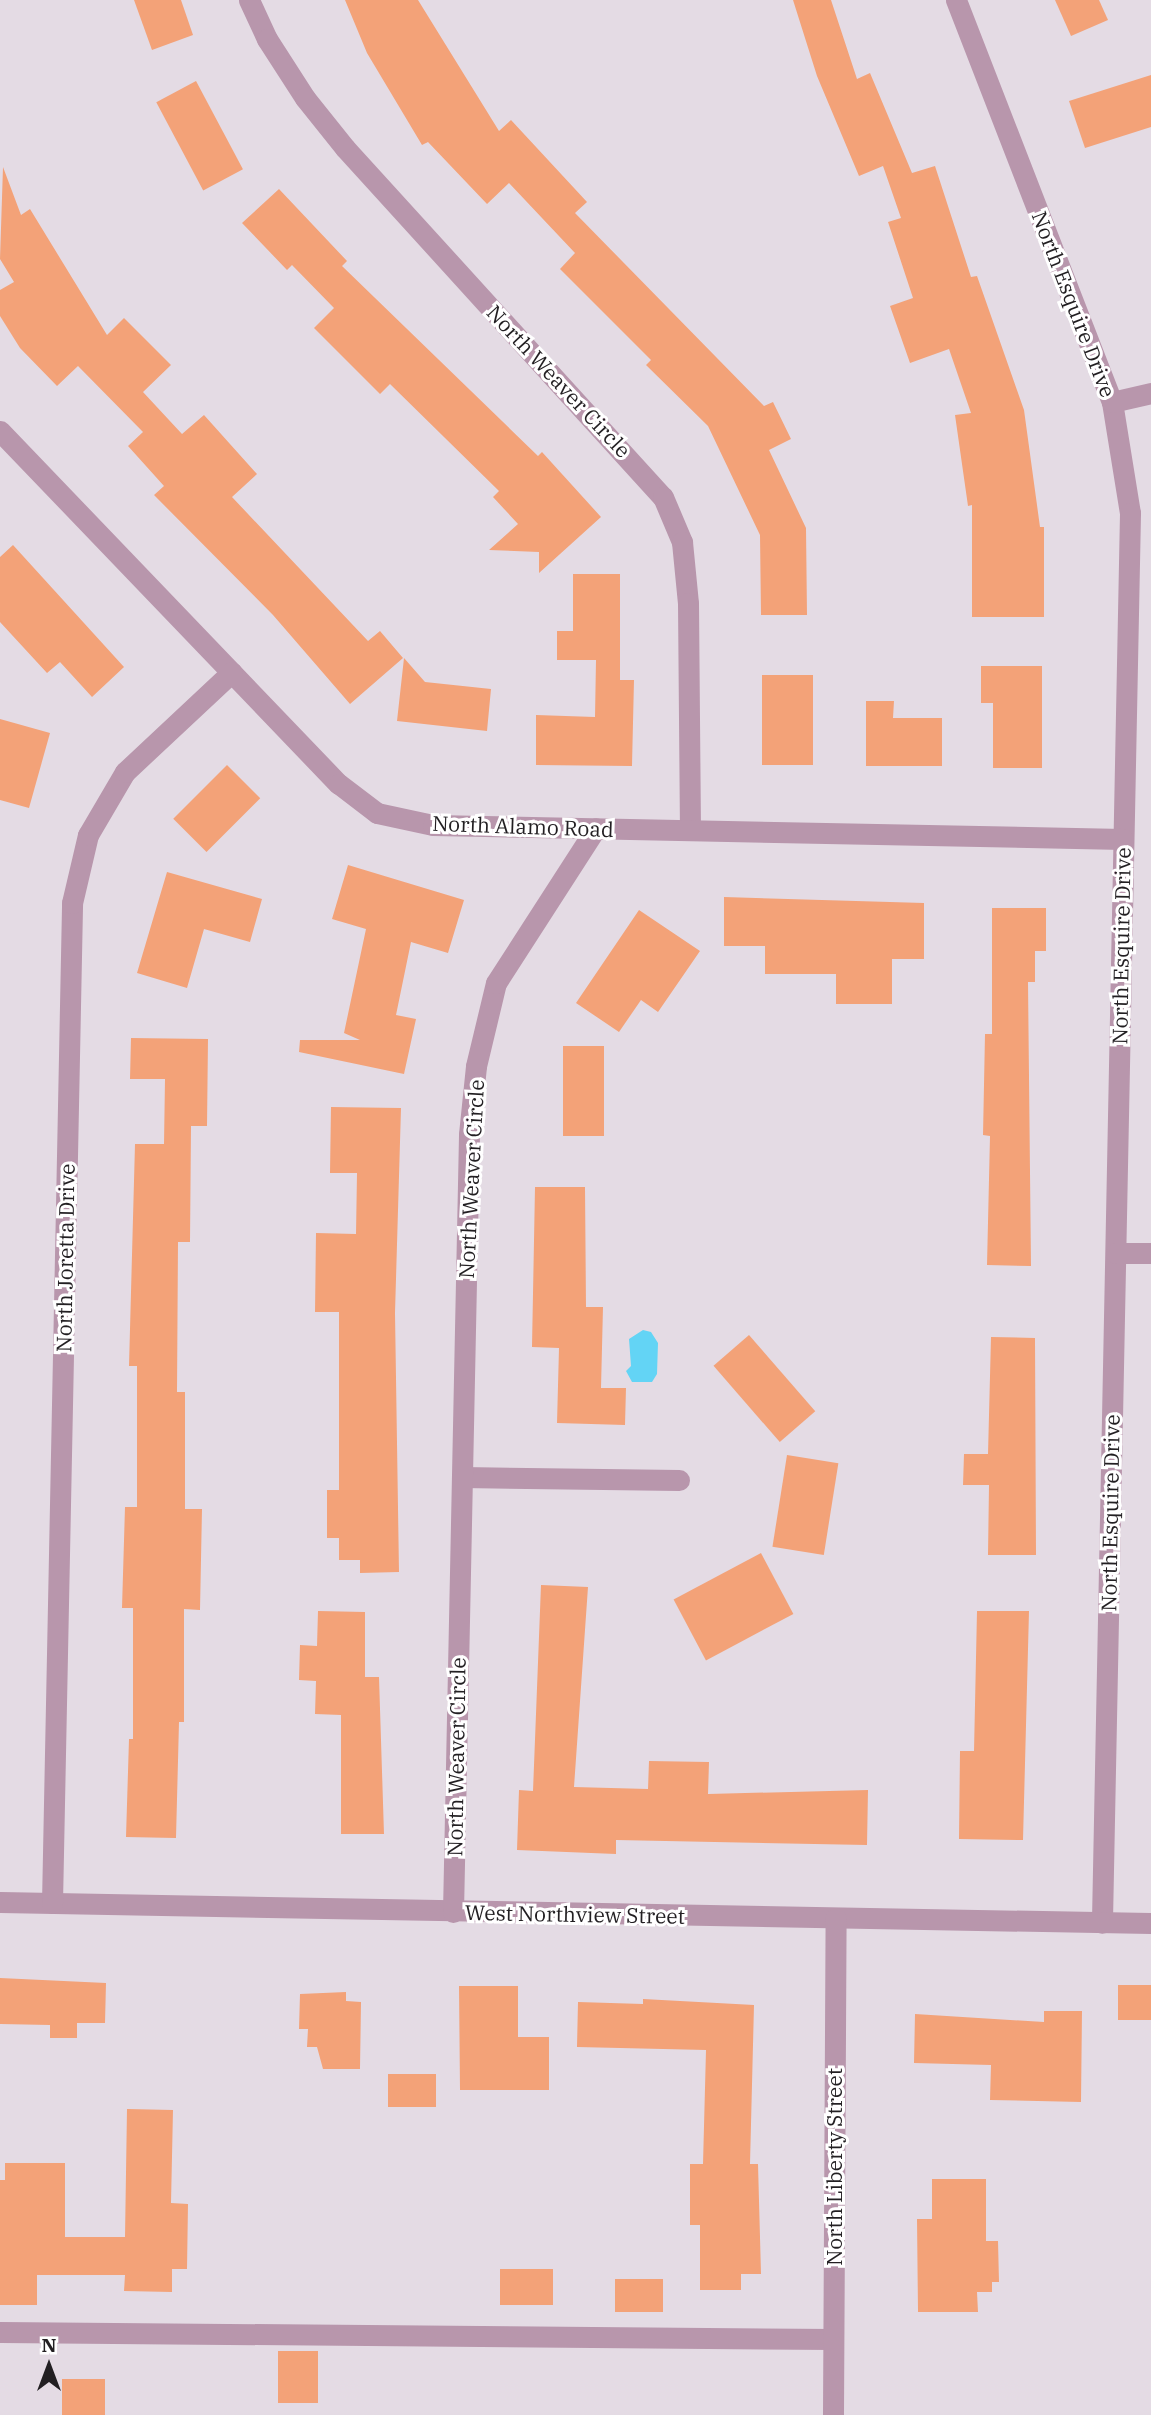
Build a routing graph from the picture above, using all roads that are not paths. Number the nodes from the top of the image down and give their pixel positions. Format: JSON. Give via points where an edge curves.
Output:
{"nodes":[{"id":1,"x":249,"y":0,"type":"edge"},
{"id":2,"x":956,"y":0,"type":"edge"},
{"id":3,"x":1151,"y":393,"type":"edge"},
{"id":4,"x":1112,"y":402,"type":"junction"},
{"id":5,"x":0,"y":431,"type":"edge"},
{"id":6,"x":232,"y":672,"type":"junction"},
{"id":7,"x":596,"y":828,"type":"junction"},
{"id":8,"x":690,"y":830,"type":"junction"},
{"id":9,"x":1124,"y":839,"type":"junction"},
{"id":10,"x":1116,"y":1253,"type":"junction"},
{"id":11,"x":1151,"y":1254,"type":"edge"},
{"id":12,"x":462,"y":1477,"type":"junction"},
{"id":13,"x":679,"y":1480,"type":"dead end"},
{"id":14,"x":0,"y":1902,"type":"edge"},
{"id":15,"x":52,"y":1903,"type":"junction"},
{"id":16,"x":453,"y":1912,"type":"junction"},
{"id":17,"x":836,"y":1918,"type":"junction"},
{"id":18,"x":1102,"y":1923,"type":"junction"},
{"id":19,"x":1151,"y":1923,"type":"edge"},
{"id":20,"x":0,"y":2332,"type":"edge"},
{"id":21,"x":833,"y":2339,"type":"junction"},
{"id":22,"x":833,"y":2415,"type":"edge"}],
"edges":[{"from":1,"to":8,"type":"street","name":"North Weaver Circle","via":[[286,69],[345,148],[663,497],[682,542],[688,603]]},
{"from":2,"to":4,"type":"street","name":"North Esquire Drive"},
{"from":3,"to":4,"type":"street"},
{"from":4,"to":9,"type":"street","name":"North Esquire Drive","via":[[1130,513]]},
{"from":5,"to":6,"type":"street","name":"North Alamo Road"},
{"from":6,"to":7,"type":"street","name":"North Alamo Road","via":[[339,784],[377,813],[433,825]]},
{"from":6,"to":15,"type":"street","name":"North Joretta Drive","via":[[125,772],[88,835],[72,902]]},
{"from":7,"to":8,"type":"street","name":"North Alamo Road"},
{"from":7,"to":12,"type":"street","name":"North Weaver Circle","via":[[496,983],[476,1066],[469,1134]]},
{"from":8,"to":9,"type":"street","name":"North Alamo Road"},
{"from":9,"to":10,"type":"street","name":"North Esquire Drive"},
{"from":10,"to":11,"type":"street"},
{"from":10,"to":18,"type":"street","name":"North Esquire Drive"},
{"from":12,"to":13,"type":"street"},
{"from":12,"to":16,"type":"street","name":"North Weaver Circle"},
{"from":14,"to":15,"type":"street","name":"West Northview Street"},
{"from":15,"to":16,"type":"street","name":"West Northview Street"},
{"from":16,"to":17,"type":"street","name":"West Northview Street"},
{"from":17,"to":18,"type":"street","name":"West Northview Street"},
{"from":17,"to":21,"type":"street","name":"North Liberty Street"},
{"from":18,"to":19,"type":"street","name":"West Northview Street"},
{"from":20,"to":21,"type":"street"},
{"from":21,"to":22,"type":"street","name":"North Liberty Street"}]}
